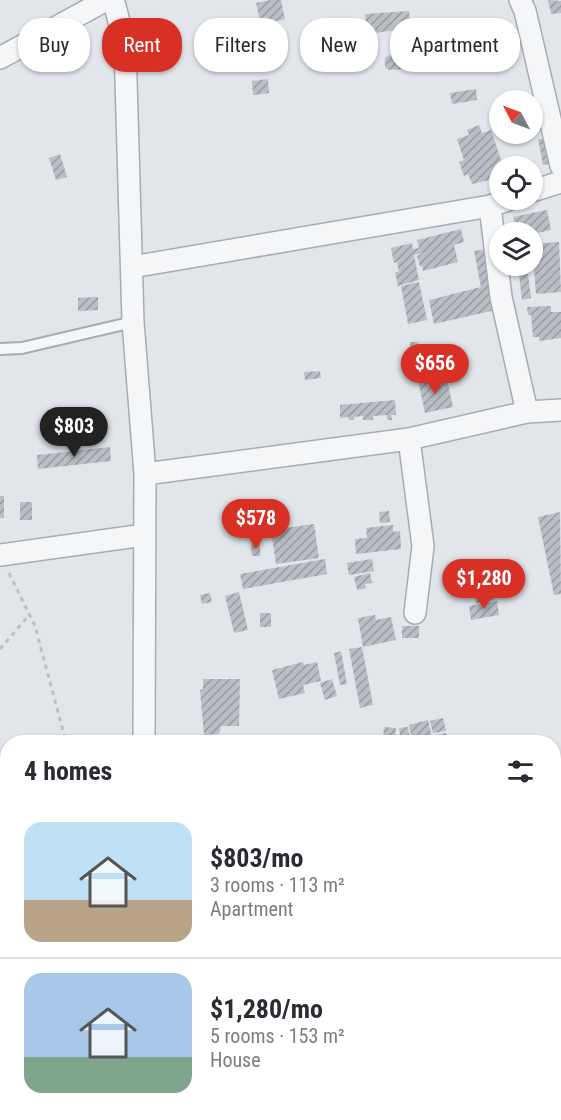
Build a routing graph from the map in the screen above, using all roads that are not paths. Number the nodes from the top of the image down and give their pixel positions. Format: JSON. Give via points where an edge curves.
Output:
{"nodes":[{"id":1,"x":106,"y":0,"type":"edge"},
{"id":2,"x":112,"y":0,"type":"edge"},
{"id":3,"x":520,"y":0,"type":"edge"},
{"id":4,"x":0,"y":58,"type":"edge"},
{"id":5,"x":561,"y":166,"type":"edge"},
{"id":6,"x":561,"y":182,"type":"edge"},
{"id":7,"x":543,"y":188,"type":"edge"},
{"id":8,"x":489,"y":205,"type":"edge"},
{"id":9,"x":499,"y":210,"type":"edge"},
{"id":10,"x":132,"y":267,"type":"junction"},
{"id":11,"x":133,"y":322,"type":"junction"},
{"id":12,"x":0,"y":349,"type":"edge"},
{"id":13,"x":561,"y":410,"type":"edge"},
{"id":14,"x":527,"y":412,"type":"junction"},
{"id":15,"x":409,"y":439,"type":"junction"},
{"id":16,"x":145,"y":474,"type":"junction"},
{"id":17,"x":144,"y":535,"type":"junction"},
{"id":18,"x":0,"y":555,"type":"edge"},
{"id":19,"x":415,"y":613,"type":"dead end"},
{"id":20,"x":144,"y":735,"type":"edge"}],
"edges":[{"from":1,"to":4,"type":"street"},
{"from":2,"to":10,"type":"street","via":[[125,45]]},
{"from":3,"to":5,"type":"street"},
{"from":6,"to":7,"type":"street"},
{"from":8,"to":10,"type":"street"},
{"from":9,"to":14,"type":"street","via":[[501,297]]},
{"from":10,"to":11,"type":"street"},
{"from":11,"to":12,"type":"lane","via":[[22,348]]},
{"from":11,"to":16,"type":"street"},
{"from":13,"to":14,"type":"street"},
{"from":14,"to":15,"type":"street"},
{"from":15,"to":16,"type":"street"},
{"from":15,"to":19,"type":"street","via":[[423,546]]},
{"from":16,"to":17,"type":"street"},
{"from":17,"to":18,"type":"street"},
{"from":17,"to":20,"type":"street"}]}
